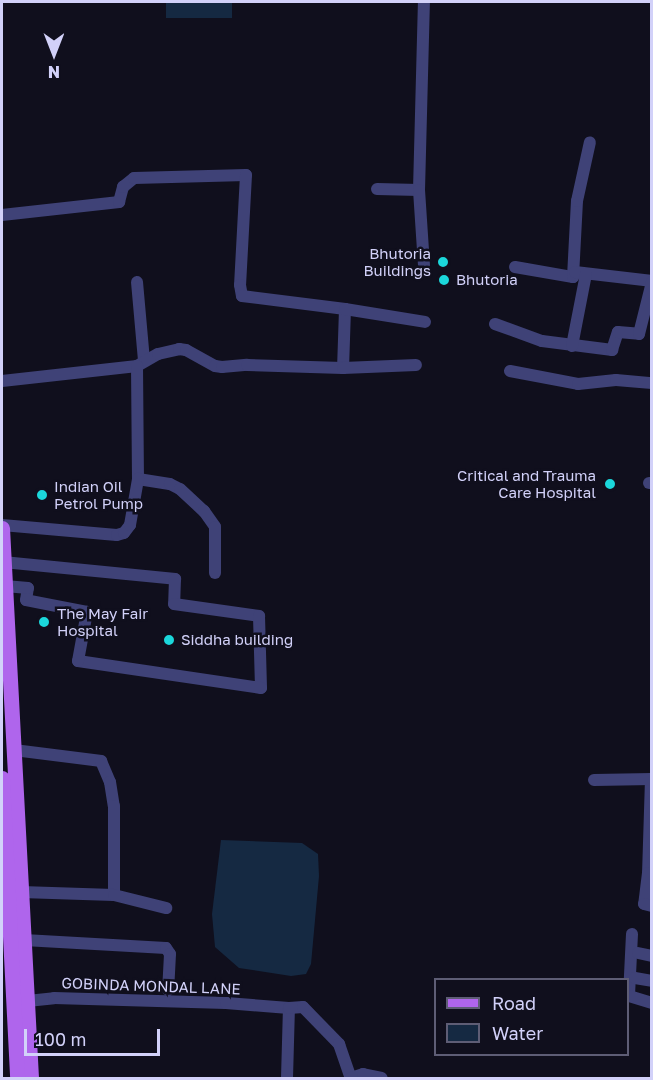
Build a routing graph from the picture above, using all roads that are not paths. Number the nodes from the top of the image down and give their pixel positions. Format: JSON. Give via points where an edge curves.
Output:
{"nodes":[{"id":1,"x":424,"y":2,"type":"edge"},
{"id":2,"x":590,"y":142,"type":"dead end"},
{"id":3,"x":377,"y":189,"type":"dead end"},
{"id":4,"x":419,"y":190,"type":"junction"},
{"id":5,"x":2,"y":214,"type":"edge"},
{"id":6,"x":424,"y":265,"type":"dead end"},
{"id":7,"x":515,"y":267,"type":"dead end"},
{"id":8,"x":581,"y":273,"type":"junction"},
{"id":9,"x":137,"y":282,"type":"dead end"},
{"id":10,"x":651,"y":282,"type":"edge"},
{"id":11,"x":345,"y":309,"type":"junction"},
{"id":12,"x":425,"y":322,"type":"dead end"},
{"id":13,"x":495,"y":324,"type":"dead end"},
{"id":14,"x":572,"y":346,"type":"junction"},
{"id":15,"x":140,"y":363,"type":"junction"},
{"id":16,"x":416,"y":365,"type":"dead end"},
{"id":17,"x":342,"y":368,"type":"junction"},
{"id":18,"x":510,"y":371,"type":"dead end"},
{"id":19,"x":2,"y":381,"type":"edge"},
{"id":20,"x":651,"y":383,"type":"edge"},
{"id":21,"x":138,"y":479,"type":"junction"},
{"id":22,"x":2,"y":526,"type":"edge"},
{"id":23,"x":3,"y":562,"type":"junction"},
{"id":24,"x":215,"y":573,"type":"dead end"},
{"id":25,"x":4,"y":592,"type":"edge"},
{"id":26,"x":14,"y":750,"type":"junction"},
{"id":27,"x":2,"y":778,"type":"edge"},
{"id":28,"x":651,"y":779,"type":"edge"},
{"id":29,"x":594,"y":780,"type":"dead end"},
{"id":30,"x":3,"y":831,"type":"edge"},
{"id":31,"x":21,"y":892,"type":"junction"},
{"id":32,"x":114,"y":895,"type":"junction"},
{"id":33,"x":651,"y":906,"type":"edge"},
{"id":34,"x":166,"y":908,"type":"dead end"},
{"id":35,"x":632,"y":934,"type":"dead end"},
{"id":36,"x":24,"y":940,"type":"junction"},
{"id":37,"x":638,"y":953,"type":"dead end"},
{"id":38,"x":651,"y":956,"type":"edge"},
{"id":39,"x":635,"y":978,"type":"dead end"},
{"id":40,"x":629,"y":980,"type":"edge"},
{"id":41,"x":651,"y":981,"type":"edge"},
{"id":42,"x":168,"y":990,"type":"dead end"},
{"id":43,"x":629,"y":996,"type":"edge"},
{"id":44,"x":20,"y":1002,"type":"junction"},
{"id":45,"x":651,"y":1003,"type":"edge"},
{"id":46,"x":289,"y":1008,"type":"junction"},
{"id":47,"x":16,"y":1078,"type":"edge"},
{"id":48,"x":32,"y":1078,"type":"edge"},
{"id":49,"x":287,"y":1078,"type":"edge"},
{"id":50,"x":351,"y":1078,"type":"edge"},
{"id":51,"x":382,"y":1078,"type":"edge"}],
"edges":[{"from":1,"to":4,"type":"street"},
{"from":2,"to":8,"type":"street","via":[[577,201]]},
{"from":3,"to":4,"type":"street"},
{"from":4,"to":6,"type":"street"},
{"from":5,"to":11,"type":"street","via":[[120,202],[123,187],[134,178],[246,175],[242,296]]},
{"from":7,"to":8,"type":"street","via":[[568,278]]},
{"from":8,"to":10,"type":"street"},
{"from":8,"to":14,"type":"street"},
{"from":9,"to":15,"type":"street"},
{"from":10,"to":14,"type":"street","via":[[639,334],[618,332],[612,350]]},
{"from":11,"to":12,"type":"street"},
{"from":11,"to":17,"type":"street"},
{"from":13,"to":14,"type":"street"},
{"from":15,"to":17,"type":"street","via":[[179,349],[215,366]]},
{"from":15,"to":19,"type":"street"},
{"from":15,"to":21,"type":"street"},
{"from":16,"to":17,"type":"street"},
{"from":18,"to":20,"type":"street","via":[[578,384],[616,380]]},
{"from":21,"to":22,"type":"street","via":[[130,525],[124,533]]},
{"from":21,"to":24,"type":"street","via":[[170,484],[204,511],[215,527]]},
{"from":22,"to":23,"type":"main road"},
{"from":23,"to":25,"type":"main road"},
{"from":23,"to":25,"type":"street","via":[[175,579],[174,604],[259,616],[261,688],[78,661],[87,612],[26,600],[28,588]]},
{"from":25,"to":26,"type":"main road"},
{"from":26,"to":31,"type":"main road"},
{"from":26,"to":32,"type":"street","via":[[101,761],[114,806]]},
{"from":27,"to":30,"type":"main road"},
{"from":28,"to":29,"type":"street"},
{"from":28,"to":33,"type":"street","via":[[644,904]]},
{"from":30,"to":44,"type":"main road"},
{"from":31,"to":32,"type":"street"},
{"from":31,"to":36,"type":"main road"},
{"from":32,"to":34,"type":"street"},
{"from":35,"to":40,"type":"street"},
{"from":36,"to":42,"type":"street","via":[[166,948],[170,954]]},
{"from":36,"to":44,"type":"main road"},
{"from":37,"to":38,"type":"street"},
{"from":39,"to":41,"type":"street"},
{"from":43,"to":45,"type":"street"},
{"from":44,"to":46,"type":"street","name":"GOBINDA MONDAL LANE","via":[[54,998]]},
{"from":44,"to":47,"type":"main road"},
{"from":44,"to":48,"type":"main road"},
{"from":46,"to":49,"type":"street"},
{"from":46,"to":50,"type":"street","name":"GOBINDA MONDAL LANE","via":[[303,1007],[339,1044]]},
{"from":50,"to":51,"type":"street","via":[[363,1074]]}]}
